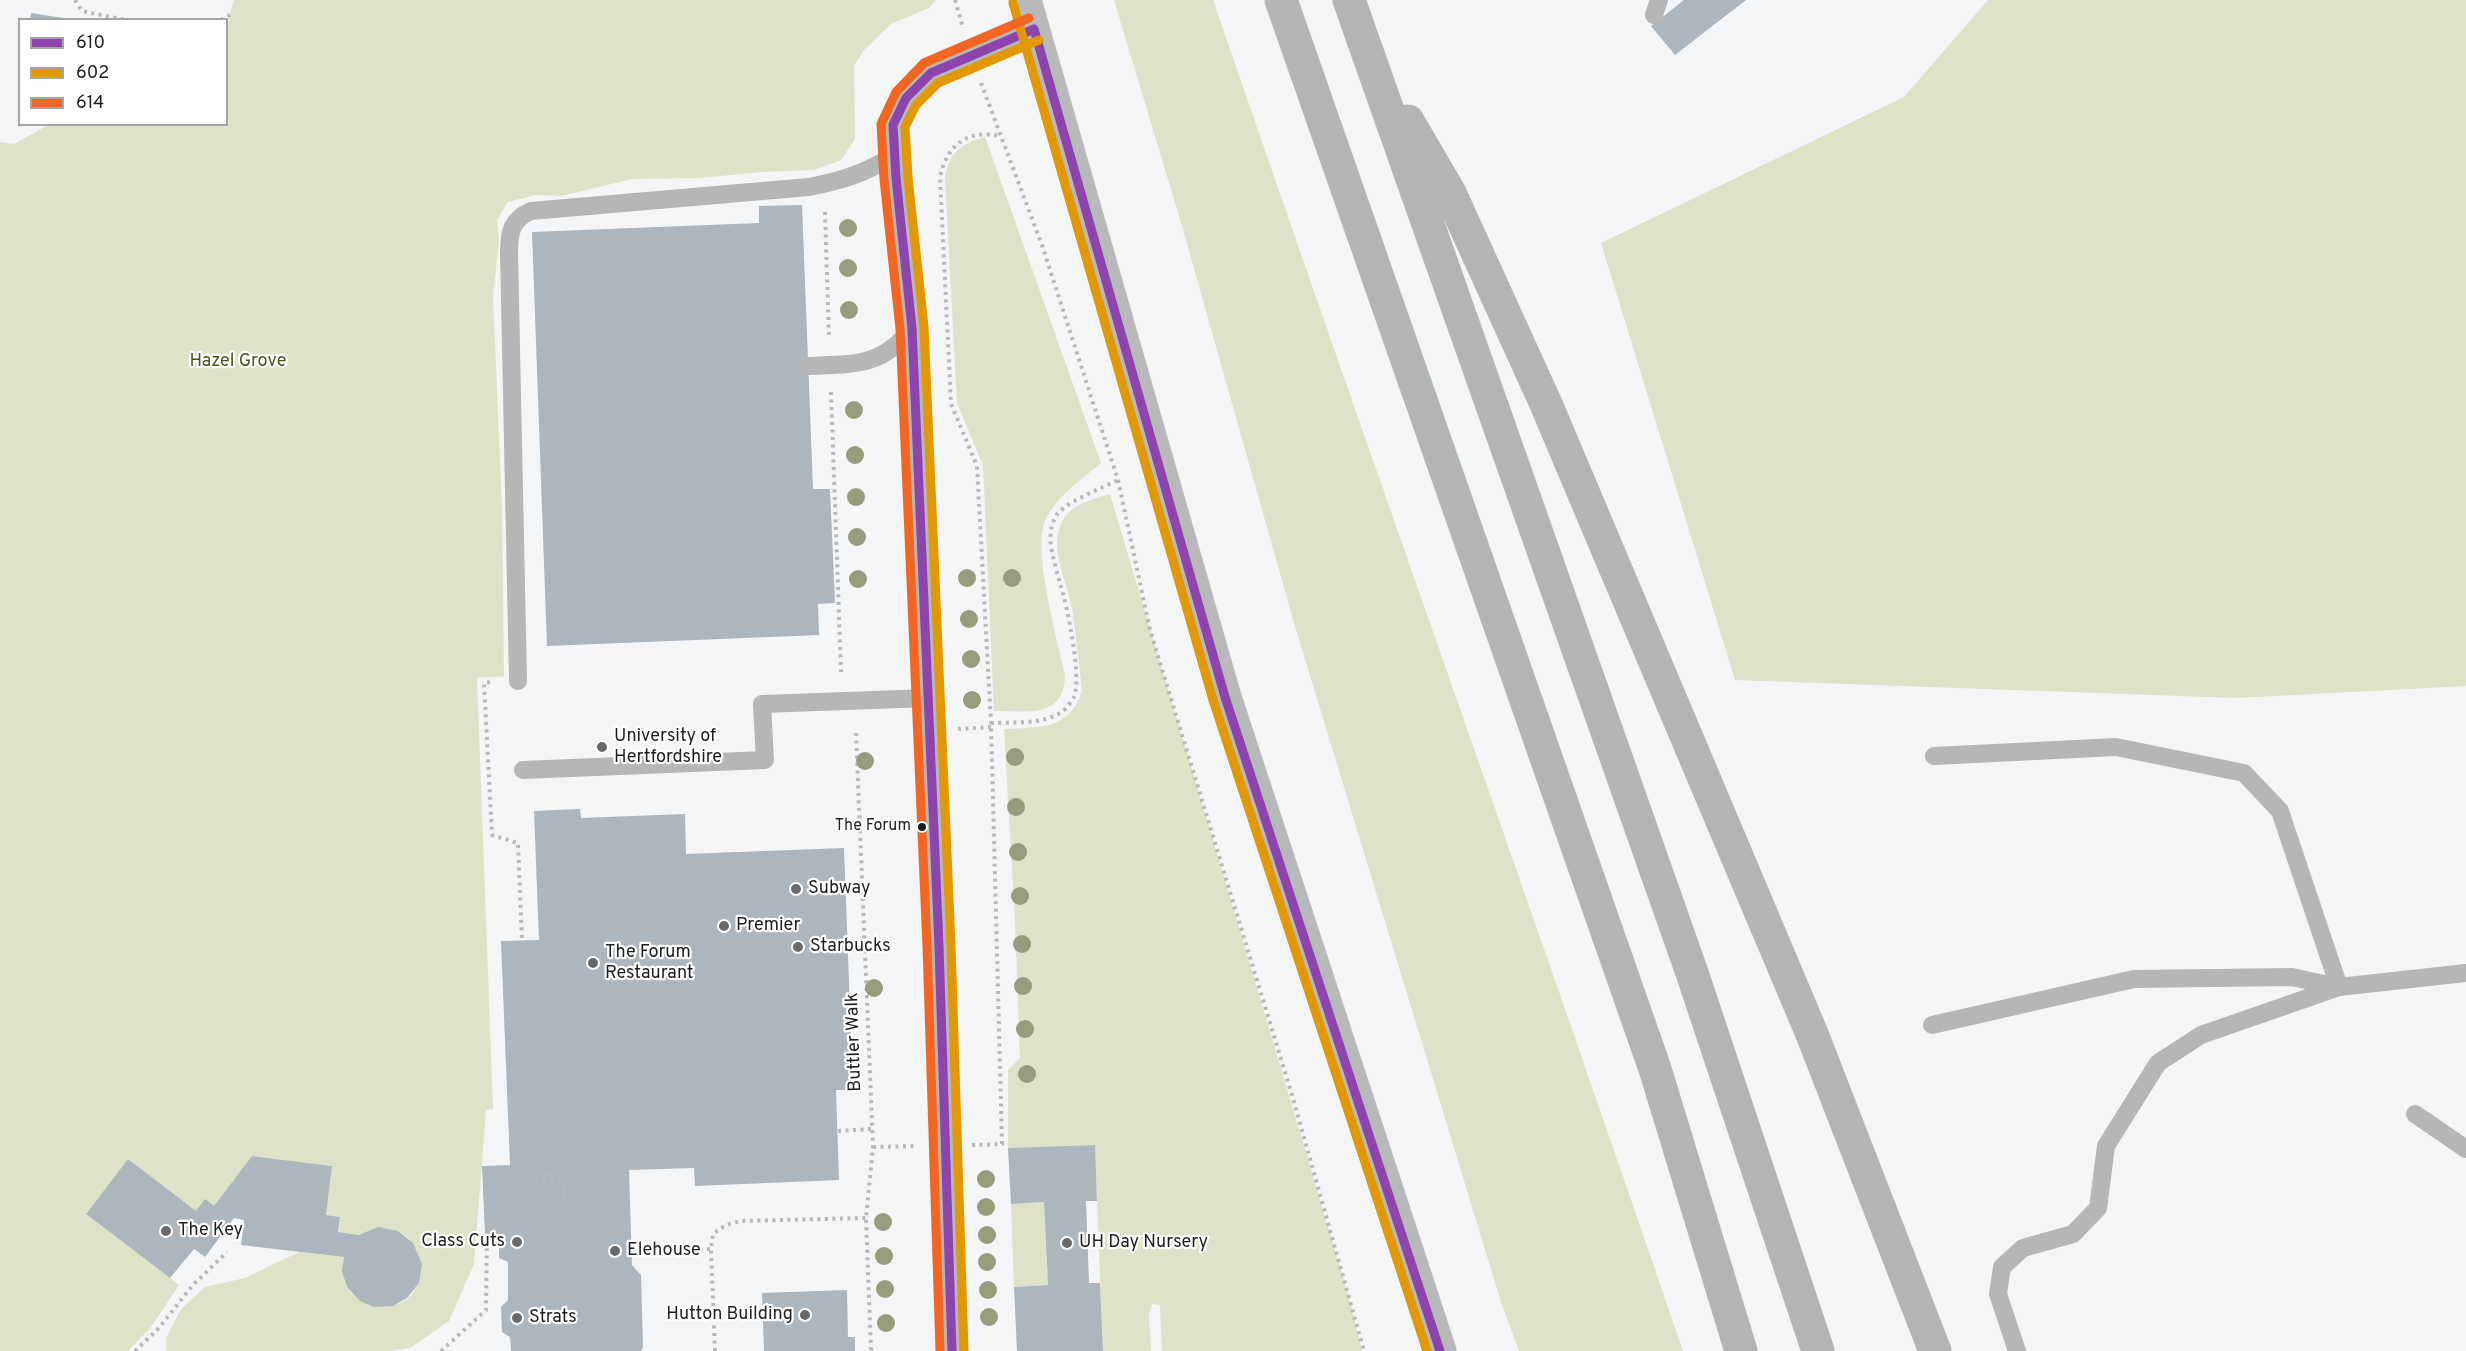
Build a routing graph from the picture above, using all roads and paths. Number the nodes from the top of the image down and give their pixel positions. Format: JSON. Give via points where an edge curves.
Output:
{"nodes":[{"id":1,"x":75,"y":0,"type":"edge"},
{"id":2,"x":1281,"y":0,"type":"edge"},
{"id":3,"x":1349,"y":0,"type":"edge"},
{"id":4,"x":1030,"y":14,"type":"edge"},
{"id":5,"x":230,"y":15,"type":"dead end"},
{"id":6,"x":116,"y":18,"type":"edge"},
{"id":7,"x":225,"y":18,"type":"edge"},
{"id":8,"x":1367,"y":52,"type":"junction"},
{"id":9,"x":971,"y":57,"type":"junction"},
{"id":10,"x":1001,"y":136,"type":"junction"},
{"id":11,"x":894,"y":155,"type":"junction"},
{"id":12,"x":824,"y":184,"type":"junction"},
{"id":13,"x":912,"y":328,"type":"junction"},
{"id":14,"x":830,"y":365,"type":"junction"},
{"id":15,"x":808,"y":366,"type":"dead end"},
{"id":16,"x":1118,"y":480,"type":"junction"},
{"id":17,"x":518,"y":681,"type":"joint"},
{"id":18,"x":929,"y":698,"type":"junction"},
{"id":19,"x":842,"y":701,"type":"junction"},
{"id":20,"x":991,"y":723,"type":"junction"},
{"id":21,"x":856,"y":732,"type":"dead end"},
{"id":22,"x":1934,"y":756,"type":"dead end"},
{"id":23,"x":523,"y":770,"type":"dead end"},
{"id":24,"x":522,"y":941,"type":"dead end"},
{"id":25,"x":2466,"y":973,"type":"edge"},
{"id":26,"x":2339,"y":987,"type":"junction"},
{"id":27,"x":1932,"y":1025,"type":"dead end"},
{"id":28,"x":2415,"y":1114,"type":"dead end"},
{"id":29,"x":872,"y":1130,"type":"junction"},
{"id":30,"x":838,"y":1131,"type":"dead end"},
{"id":31,"x":945,"y":1145,"type":"junction"},
{"id":32,"x":873,"y":1147,"type":"junction"},
{"id":33,"x":2466,"y":1149,"type":"edge"},
{"id":34,"x":549,"y":1173,"type":"dead end"},
{"id":35,"x":549,"y":1181,"type":"junction"},
{"id":36,"x":866,"y":1218,"type":"junction"},
{"id":37,"x":544,"y":1221,"type":"dead end"},
{"id":38,"x":711,"y":1249,"type":"junction"},
{"id":39,"x":227,"y":1252,"type":"dead end"},
{"id":40,"x":632,"y":1252,"type":"dead end"},
{"id":41,"x":135,"y":1351,"type":"edge"},
{"id":42,"x":441,"y":1351,"type":"edge"},
{"id":43,"x":715,"y":1351,"type":"edge"},
{"id":44,"x":871,"y":1351,"type":"edge"},
{"id":45,"x":952,"y":1351,"type":"edge"},
{"id":46,"x":1364,"y":1351,"type":"edge"},
{"id":47,"x":1440,"y":1351,"type":"edge"},
{"id":48,"x":1741,"y":1351,"type":"edge"},
{"id":49,"x":1818,"y":1351,"type":"edge"},
{"id":50,"x":1935,"y":1351,"type":"edge"},
{"id":51,"x":2017,"y":1351,"type":"edge"}],
"edges":[{"from":1,"to":6,"type":"path","via":[[82,11]]},
{"from":2,"to":48,"type":"highway","via":[[1655,1068]]},
{"from":3,"to":8,"type":"highway"},
{"from":4,"to":9,"type":"lane"},
{"from":4,"to":47,"type":"main road","via":[[1225,697]]},
{"from":5,"to":7,"type":"path"},
{"from":8,"to":49,"type":"highway","via":[[1688,959]]},
{"from":8,"to":50,"type":"highway","via":[[1450,193],[1546,404],[1812,1035]]},
{"from":9,"to":10,"type":"path"},
{"from":9,"to":11,"type":"lane","via":[[931,74],[906,98],[893,125]]},
{"from":10,"to":16,"type":"path","via":[[1042,245]]},
{"from":10,"to":20,"type":"path","via":[[985,133],[953,147],[940,177],[951,404],[978,466]]},
{"from":11,"to":12,"type":"lane","via":[[872,170]]},
{"from":11,"to":13,"type":"lane"},
{"from":12,"to":14,"type":"path"},
{"from":12,"to":17,"type":"lane","via":[[531,211],[513,224],[509,252]]},
{"from":13,"to":14,"type":"lane","via":[[899,344],[872,361]]},
{"from":13,"to":18,"type":"lane"},
{"from":14,"to":15,"type":"lane"},
{"from":14,"to":19,"type":"path"},
{"from":16,"to":20,"type":"path","via":[[1066,503],[1055,517],[1052,561],[1073,637],[1074,697],[1063,711],[1046,718]]},
{"from":16,"to":46,"type":"path","via":[[1150,630],[1292,1095]]},
{"from":17,"to":24,"type":"path","via":[[484,683],[492,835],[518,843]]},
{"from":18,"to":19,"type":"lane"},
{"from":18,"to":31,"type":"lane"},
{"from":19,"to":23,"type":"lane","via":[[762,704],[765,760]]},
{"from":20,"to":31,"type":"path","via":[[1002,1144]]},
{"from":21,"to":29,"type":"path","name":"Buttler Walk"},
{"from":22,"to":26,"type":"lane","via":[[2116,747],[2244,773],[2280,811]]},
{"from":25,"to":26,"type":"lane"},
{"from":26,"to":27,"type":"lane","via":[[2292,977],[2133,979]]},
{"from":26,"to":51,"type":"lane","via":[[2202,1035],[2158,1063],[2106,1146],[2098,1208],[2073,1234],[2023,1248],[2002,1268],[1998,1294]]},
{"from":28,"to":33,"type":"lane"},
{"from":29,"to":30,"type":"path"},
{"from":29,"to":32,"type":"path","name":"Buttler Walk"},
{"from":31,"to":32,"type":"path"},
{"from":31,"to":45,"type":"lane"},
{"from":32,"to":36,"type":"path","name":"Buttler Walk"},
{"from":34,"to":35,"type":"path"},
{"from":35,"to":37,"type":"path","via":[[564,1181],[565,1221]]},
{"from":35,"to":42,"type":"path","via":[[532,1182],[487,1229],[486,1310]]},
{"from":36,"to":38,"type":"path","via":[[740,1221],[713,1234]]},
{"from":36,"to":44,"type":"path","name":"Buttler Walk"},
{"from":38,"to":40,"type":"path"},
{"from":38,"to":43,"type":"path"},
{"from":39,"to":41,"type":"path"}]}
